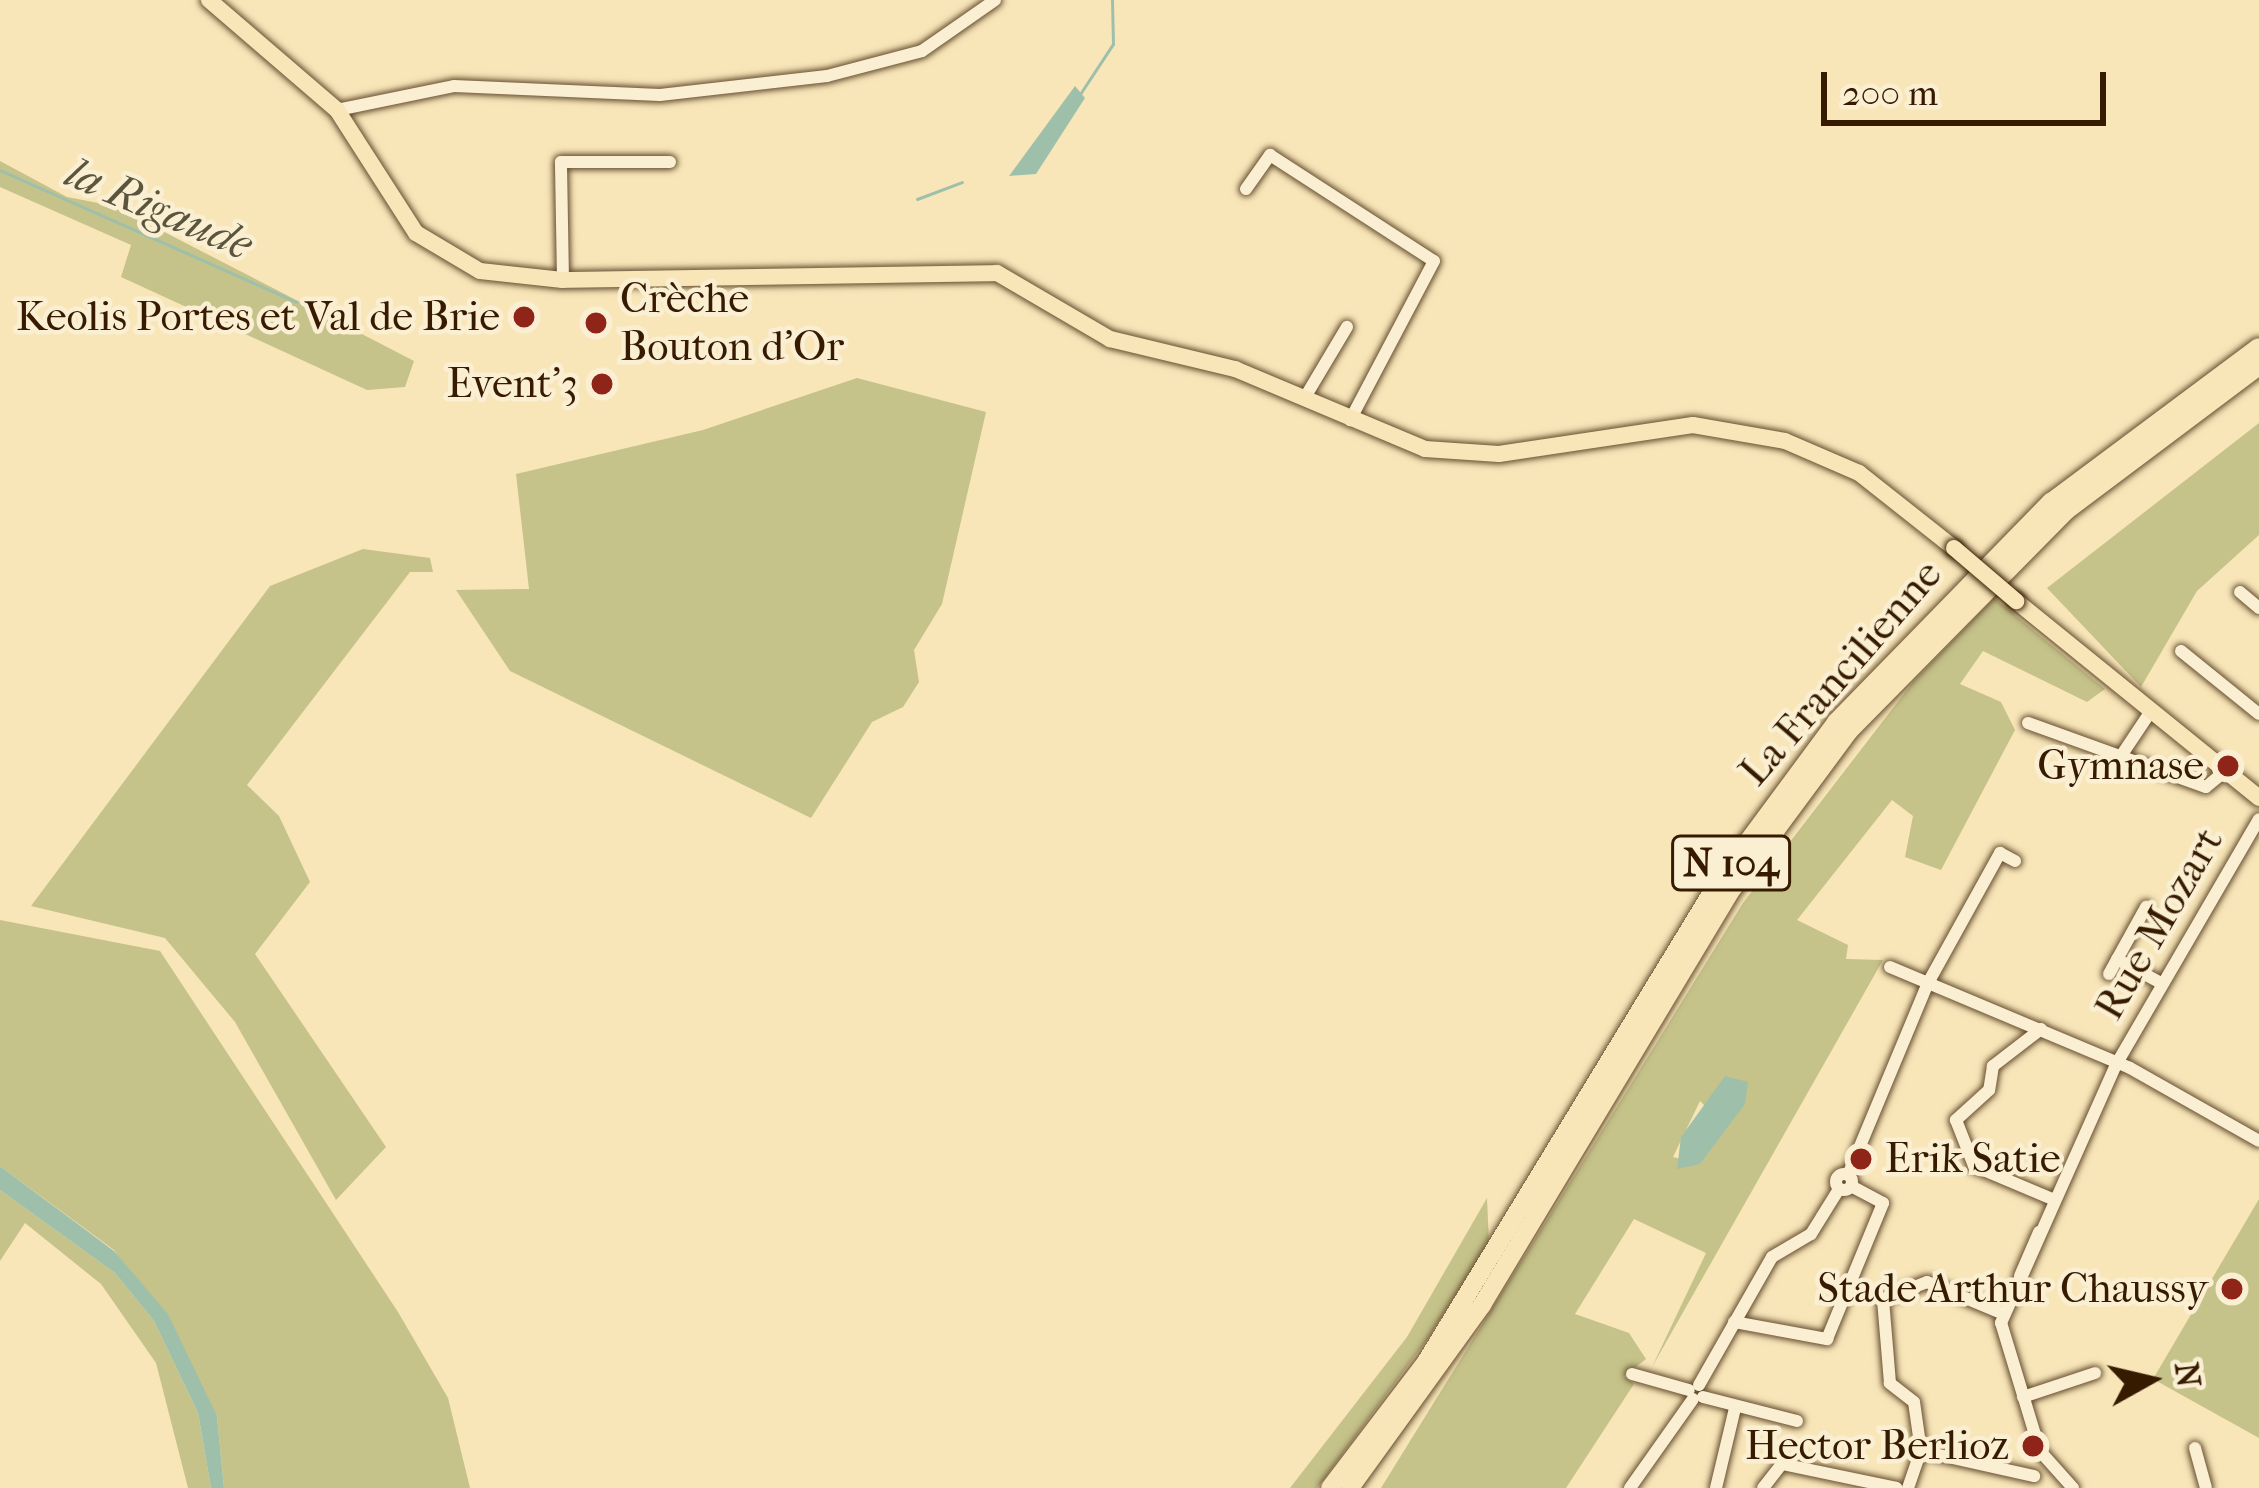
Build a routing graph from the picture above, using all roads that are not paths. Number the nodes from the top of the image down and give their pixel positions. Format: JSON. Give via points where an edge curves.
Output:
{"nodes":[{"id":1,"x":208,"y":0,"type":"edge"},
{"id":2,"x":995,"y":0,"type":"edge"},
{"id":3,"x":337,"y":110,"type":"junction"},
{"id":4,"x":670,"y":162,"type":"dead end"},
{"id":5,"x":1246,"y":189,"type":"dead end"},
{"id":6,"x":562,"y":280,"type":"junction"},
{"id":7,"x":1347,"y":326,"type":"dead end"},
{"id":8,"x":2259,"y":347,"type":"edge"},
{"id":9,"x":2259,"y":365,"type":"edge"},
{"id":10,"x":1304,"y":399,"type":"junction"},
{"id":11,"x":1351,"y":420,"type":"junction"},
{"id":12,"x":2240,"y":592,"type":"dead end"},
{"id":13,"x":2259,"y":608,"type":"edge"},
{"id":14,"x":2181,"y":651,"type":"dead end"},
{"id":15,"x":2259,"y":714,"type":"edge"},
{"id":16,"x":2147,"y":717,"type":"junction"},
{"id":17,"x":2028,"y":723,"type":"dead end"},
{"id":18,"x":2121,"y":756,"type":"junction"},
{"id":19,"x":2219,"y":776,"type":"junction"},
{"id":20,"x":2259,"y":798,"type":"edge"},
{"id":21,"x":2259,"y":819,"type":"edge"},
{"id":22,"x":2015,"y":860,"type":"dead end"},
{"id":23,"x":2146,"y":907,"type":"dead end"},
{"id":24,"x":2117,"y":959,"type":"junction"},
{"id":25,"x":1890,"y":967,"type":"dead end"},
{"id":26,"x":2109,"y":974,"type":"dead end"},
{"id":27,"x":1928,"y":983,"type":"junction"},
{"id":28,"x":2162,"y":983,"type":"junction"},
{"id":29,"x":2041,"y":1029,"type":"junction"},
{"id":30,"x":2117,"y":1063,"type":"junction"},
{"id":31,"x":2259,"y":1141,"type":"edge"},
{"id":32,"x":1846,"y":1183,"type":"junction"},
{"id":33,"x":2052,"y":1199,"type":"junction"},
{"id":34,"x":2004,"y":1314,"type":"junction"},
{"id":35,"x":1734,"y":1322,"type":"junction"},
{"id":36,"x":2095,"y":1373,"type":"dead end"},
{"id":37,"x":1632,"y":1374,"type":"dead end"},
{"id":38,"x":1696,"y":1393,"type":"junction"},
{"id":39,"x":2023,"y":1397,"type":"junction"},
{"id":40,"x":1735,"y":1408,"type":"junction"},
{"id":41,"x":1797,"y":1421,"type":"dead end"},
{"id":42,"x":2195,"y":1448,"type":"dead end"},
{"id":43,"x":1921,"y":1450,"type":"junction"},
{"id":44,"x":2034,"y":1476,"type":"dead end"},
{"id":45,"x":2073,"y":1487,"type":"edge"},
{"id":46,"x":1330,"y":1488,"type":"edge"},
{"id":47,"x":1350,"y":1488,"type":"edge"},
{"id":48,"x":1630,"y":1488,"type":"edge"},
{"id":49,"x":1716,"y":1488,"type":"edge"},
{"id":50,"x":1763,"y":1488,"type":"edge"},
{"id":51,"x":1897,"y":1488,"type":"edge"},
{"id":52,"x":1908,"y":1488,"type":"edge"},
{"id":53,"x":2206,"y":1488,"type":"edge"}],
"edges":[{"from":1,"to":3,"type":"main road"},
{"from":2,"to":3,"type":"street","via":[[922,51],[827,76],[660,95],[454,86]]},
{"from":3,"to":6,"type":"main road","via":[[430,245],[493,275]]},
{"from":4,"to":6,"type":"street","via":[[559,164]]},
{"from":5,"to":11,"type":"street","via":[[1270,155],[1434,261]]},
{"from":6,"to":10,"type":"main road","via":[[997,273],[1111,339]]},
{"from":7,"to":10,"type":"street"},
{"from":8,"to":46,"type":"highway","name":"La Francilienne","number":"N 104","via":[[2018,532],[1836,722],[1708,897],[1426,1362]]},
{"from":9,"to":47,"type":"highway","name":"La Francilienne","number":"N 104","via":[[2066,511],[1849,731],[1733,887],[1482,1305]]},
{"from":10,"to":11,"type":"main road"},
{"from":11,"to":16,"type":"main road","bridge":true,"via":[[1460,455],[1652,426],[1738,429],[1859,473]]},
{"from":12,"to":13,"type":"street"},
{"from":14,"to":15,"type":"street"},
{"from":16,"to":18,"type":"street"},
{"from":16,"to":19,"type":"main road"},
{"from":17,"to":18,"type":"street"},
{"from":18,"to":19,"type":"street","via":[[2206,787]]},
{"from":19,"to":20,"type":"main road"},
{"from":21,"to":28,"type":"street","name":"Rue Mozart"},
{"from":22,"to":27,"type":"street","via":[[2000,853]]},
{"from":23,"to":24,"type":"street"},
{"from":24,"to":26,"type":"street"},
{"from":24,"to":28,"type":"street"},
{"from":25,"to":27,"type":"street"},
{"from":27,"to":29,"type":"street"},
{"from":27,"to":32,"type":"street"},
{"from":28,"to":30,"type":"street","name":"Rue Mozart"},
{"from":29,"to":30,"type":"street"},
{"from":29,"to":33,"type":"street","via":[[1993,1066],[1989,1090],[1956,1120],[1974,1166]]},
{"from":30,"to":31,"type":"street"},
{"from":30,"to":33,"type":"street","name":"Rue Mozart"},
{"from":32,"to":35,"type":"street","via":[[1810,1234],[1772,1257]]},
{"from":32,"to":35,"type":"street","via":[[1883,1203],[1827,1339]]},
{"from":33,"to":34,"type":"street","name":"Rue Mozart"},
{"from":34,"to":39,"type":"street"},
{"from":34,"to":43,"type":"street","via":[[1927,1282],[1882,1299],[1890,1383],[1914,1402]]},
{"from":35,"to":38,"type":"street"},
{"from":36,"to":39,"type":"street"},
{"from":37,"to":38,"type":"street"},
{"from":38,"to":40,"type":"street"},
{"from":38,"to":48,"type":"street"},
{"from":39,"to":45,"type":"street","via":[[2040,1451]]},
{"from":40,"to":41,"type":"street"},
{"from":40,"to":49,"type":"street"},
{"from":42,"to":53,"type":"street"},
{"from":43,"to":44,"type":"street"},
{"from":43,"to":52,"type":"street"},
{"from":50,"to":51,"type":"street","via":[[1782,1464]]}]}
